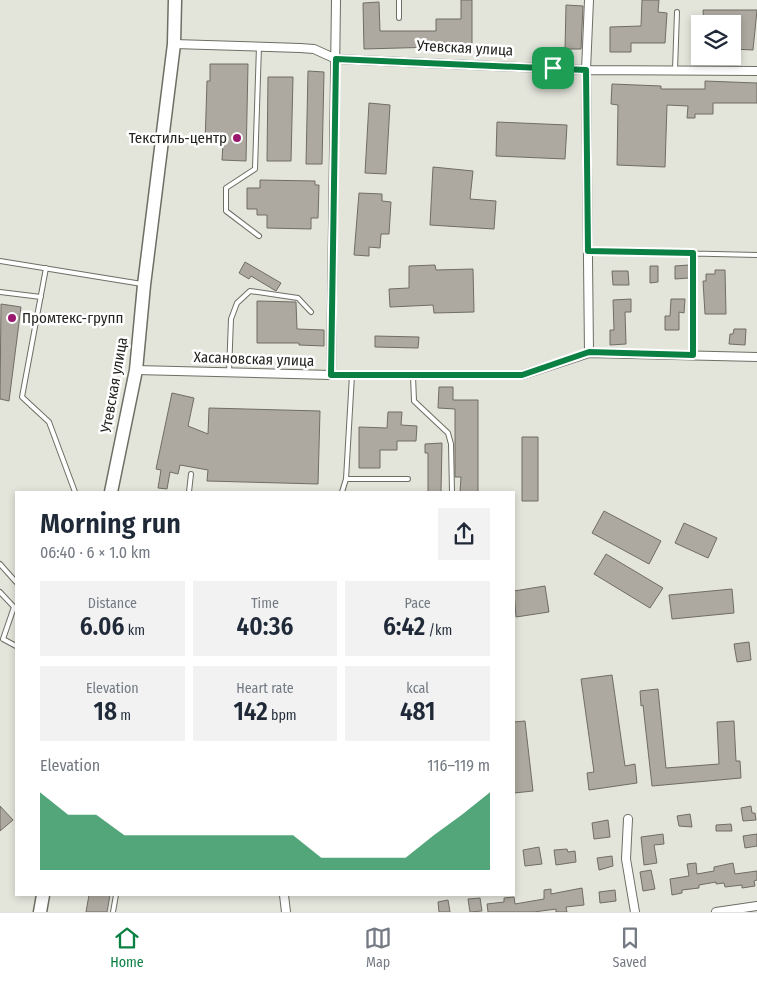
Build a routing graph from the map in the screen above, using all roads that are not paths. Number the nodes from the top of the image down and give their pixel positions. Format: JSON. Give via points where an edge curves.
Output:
{"nodes":[{"id":1,"x":175,"y":0,"type":"edge"},
{"id":2,"x":336,"y":0,"type":"edge"},
{"id":3,"x":399,"y":0,"type":"edge"},
{"id":4,"x":589,"y":0,"type":"edge"},
{"id":5,"x":677,"y":12,"type":"dead end"},
{"id":6,"x":399,"y":18,"type":"dead end"},
{"id":7,"x":174,"y":44,"type":"junction"},
{"id":8,"x":259,"y":46,"type":"junction"},
{"id":9,"x":336,"y":59,"type":"junction"},
{"id":10,"x":586,"y":70,"type":"junction"},
{"id":11,"x":675,"y":71,"type":"junction"},
{"id":12,"x":757,"y":71,"type":"edge"},
{"id":13,"x":259,"y":236,"type":"dead end"},
{"id":14,"x":588,"y":251,"type":"junction"},
{"id":15,"x":693,"y":253,"type":"junction"},
{"id":16,"x":757,"y":254,"type":"edge"},
{"id":17,"x":0,"y":261,"type":"edge"},
{"id":18,"x":46,"y":268,"type":"junction"},
{"id":19,"x":144,"y":285,"type":"junction"},
{"id":20,"x":0,"y":292,"type":"edge"},
{"id":21,"x":41,"y":297,"type":"junction"},
{"id":22,"x":311,"y":312,"type":"dead end"},
{"id":23,"x":589,"y":352,"type":"junction"},
{"id":24,"x":693,"y":355,"type":"junction"},
{"id":25,"x":757,"y":357,"type":"edge"},
{"id":26,"x":136,"y":370,"type":"junction"},
{"id":27,"x":229,"y":372,"type":"junction"},
{"id":28,"x":331,"y":375,"type":"junction"},
{"id":29,"x":352,"y":375,"type":"junction"},
{"id":30,"x":413,"y":375,"type":"junction"},
{"id":31,"x":191,"y":474,"type":"dead end"},
{"id":32,"x":408,"y":479,"type":"dead end"},
{"id":33,"x":346,"y":480,"type":"junction"},
{"id":34,"x":75,"y":491,"type":"edge"},
{"id":35,"x":111,"y":491,"type":"edge"},
{"id":36,"x":189,"y":491,"type":"edge"},
{"id":37,"x":342,"y":491,"type":"edge"},
{"id":38,"x":452,"y":491,"type":"edge"},
{"id":39,"x":0,"y":564,"type":"edge"},
{"id":40,"x":15,"y":581,"type":"edge"},
{"id":41,"x":0,"y":592,"type":"edge"},
{"id":42,"x":15,"y":645,"type":"edge"},
{"id":43,"x":628,"y":819,"type":"dead end"},
{"id":44,"x":44,"y":896,"type":"edge"},
{"id":45,"x":116,"y":896,"type":"edge"},
{"id":46,"x":284,"y":896,"type":"edge"},
{"id":47,"x":757,"y":906,"type":"edge"},
{"id":48,"x":40,"y":912,"type":"edge"},
{"id":49,"x":113,"y":912,"type":"edge"},
{"id":50,"x":286,"y":912,"type":"edge"},
{"id":51,"x":635,"y":912,"type":"edge"},
{"id":52,"x":716,"y":912,"type":"edge"}],
"edges":[{"from":1,"to":7,"type":"main road","name":"Утевская улица"},
{"from":2,"to":9,"type":"street"},
{"from":3,"to":6,"type":"lane"},
{"from":4,"to":10,"type":"street"},
{"from":5,"to":11,"type":"lane"},
{"from":7,"to":8,"type":"street","name":"Утевская улица"},
{"from":7,"to":19,"type":"main road","name":"Утевская улица"},
{"from":8,"to":9,"type":"street","name":"Утевская улица","via":[[314,49]]},
{"from":8,"to":13,"type":"lane","via":[[255,169],[226,188],[226,211]]},
{"from":9,"to":10,"type":"street","name":"Утевская улица"},
{"from":9,"to":28,"type":"street"},
{"from":10,"to":11,"type":"street","name":"Утевская улица"},
{"from":10,"to":14,"type":"street"},
{"from":11,"to":12,"type":"street","name":"Утевская улица"},
{"from":14,"to":15,"type":"lane"},
{"from":14,"to":23,"type":"street"},
{"from":15,"to":16,"type":"lane"},
{"from":15,"to":24,"type":"lane"},
{"from":17,"to":18,"type":"lane"},
{"from":18,"to":19,"type":"lane"},
{"from":18,"to":21,"type":"lane"},
{"from":19,"to":26,"type":"main road","name":"Утевская улица"},
{"from":20,"to":21,"type":"lane"},
{"from":21,"to":34,"type":"lane","via":[[22,397],[49,422]]},
{"from":22,"to":27,"type":"lane","via":[[298,298],[250,292],[237,303],[231,319]]},
{"from":23,"to":24,"type":"street","name":"Хасановская улица"},
{"from":23,"to":30,"type":"street","name":"Хасановская улица","via":[[522,375]]},
{"from":24,"to":25,"type":"street","name":"Хасановская улица"},
{"from":26,"to":27,"type":"street","name":"Хасановская улица"},
{"from":26,"to":35,"type":"main road","name":"Утевская улица"},
{"from":27,"to":28,"type":"street","name":"Хасановская улица"},
{"from":28,"to":29,"type":"street","name":"Хасановская улица"},
{"from":29,"to":30,"type":"street","name":"Хасановская улица"},
{"from":29,"to":33,"type":"lane"},
{"from":30,"to":38,"type":"lane","via":[[414,401],[445,429],[450,439]]},
{"from":31,"to":36,"type":"lane"},
{"from":32,"to":33,"type":"lane"},
{"from":33,"to":37,"type":"lane"},
{"from":39,"to":40,"type":"lane"},
{"from":41,"to":42,"type":"lane","via":[[14,607],[3,639]]},
{"from":43,"to":51,"type":"street","via":[[626,860]]},
{"from":44,"to":48,"type":"main road"},
{"from":45,"to":49,"type":"lane"},
{"from":46,"to":50,"type":"street"},
{"from":47,"to":52,"type":"street"}]}
